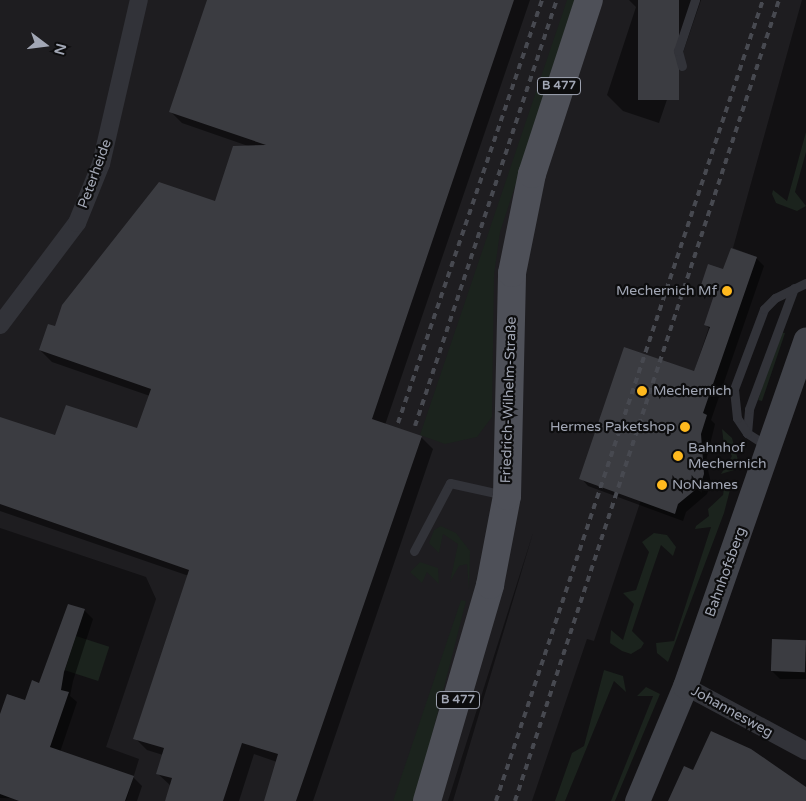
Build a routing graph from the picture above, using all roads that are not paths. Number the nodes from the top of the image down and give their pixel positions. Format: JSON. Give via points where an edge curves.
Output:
{"nodes":[{"id":1,"x":139,"y":0,"type":"edge"},
{"id":2,"x":589,"y":0,"type":"edge"},
{"id":3,"x":695,"y":0,"type":"edge"},
{"id":4,"x":682,"y":66,"type":"dead end"},
{"id":5,"x":806,"y":283,"type":"edge"},
{"id":6,"x":794,"y":288,"type":"junction"},
{"id":7,"x":0,"y":325,"type":"edge"},
{"id":8,"x":806,"y":339,"type":"edge"},
{"id":9,"x":747,"y":433,"type":"junction"},
{"id":10,"x":769,"y":447,"type":"junction"},
{"id":11,"x":506,"y":496,"type":"junction"},
{"id":12,"x":414,"y":550,"type":"dead end"},
{"id":13,"x":685,"y":686,"type":"junction"},
{"id":14,"x":806,"y":751,"type":"edge"},
{"id":15,"x":427,"y":801,"type":"edge"},
{"id":16,"x":637,"y":801,"type":"edge"}],
"edges":[{"from":1,"to":7,"type":"street","name":"Peterheide","via":[[101,164],[77,223]]},
{"from":2,"to":11,"type":"main road","name":"Friedrich-Wilhelm-Straße","number":"B 477","via":[[532,174],[512,272]]},
{"from":3,"to":4,"type":"lane","via":[[678,51]]},
{"from":5,"to":6,"type":"lane"},
{"from":6,"to":9,"type":"lane","via":[[750,409]]},
{"from":6,"to":9,"type":"lane","via":[[764,309],[734,389],[733,405]]},
{"from":8,"to":10,"type":"street","name":"Bahnhofsberg"},
{"from":9,"to":10,"type":"lane"},
{"from":10,"to":13,"type":"street","name":"Bahnhofsberg"},
{"from":11,"to":12,"type":"lane","via":[[450,483]]},
{"from":11,"to":15,"type":"main road","name":"Friedrich-Wilhelm-Straße","number":"B 477","via":[[490,585]]},
{"from":13,"to":14,"type":"street","name":"Johannesweg"},
{"from":13,"to":16,"type":"street","name":"Bahnhofsberg"}]}
